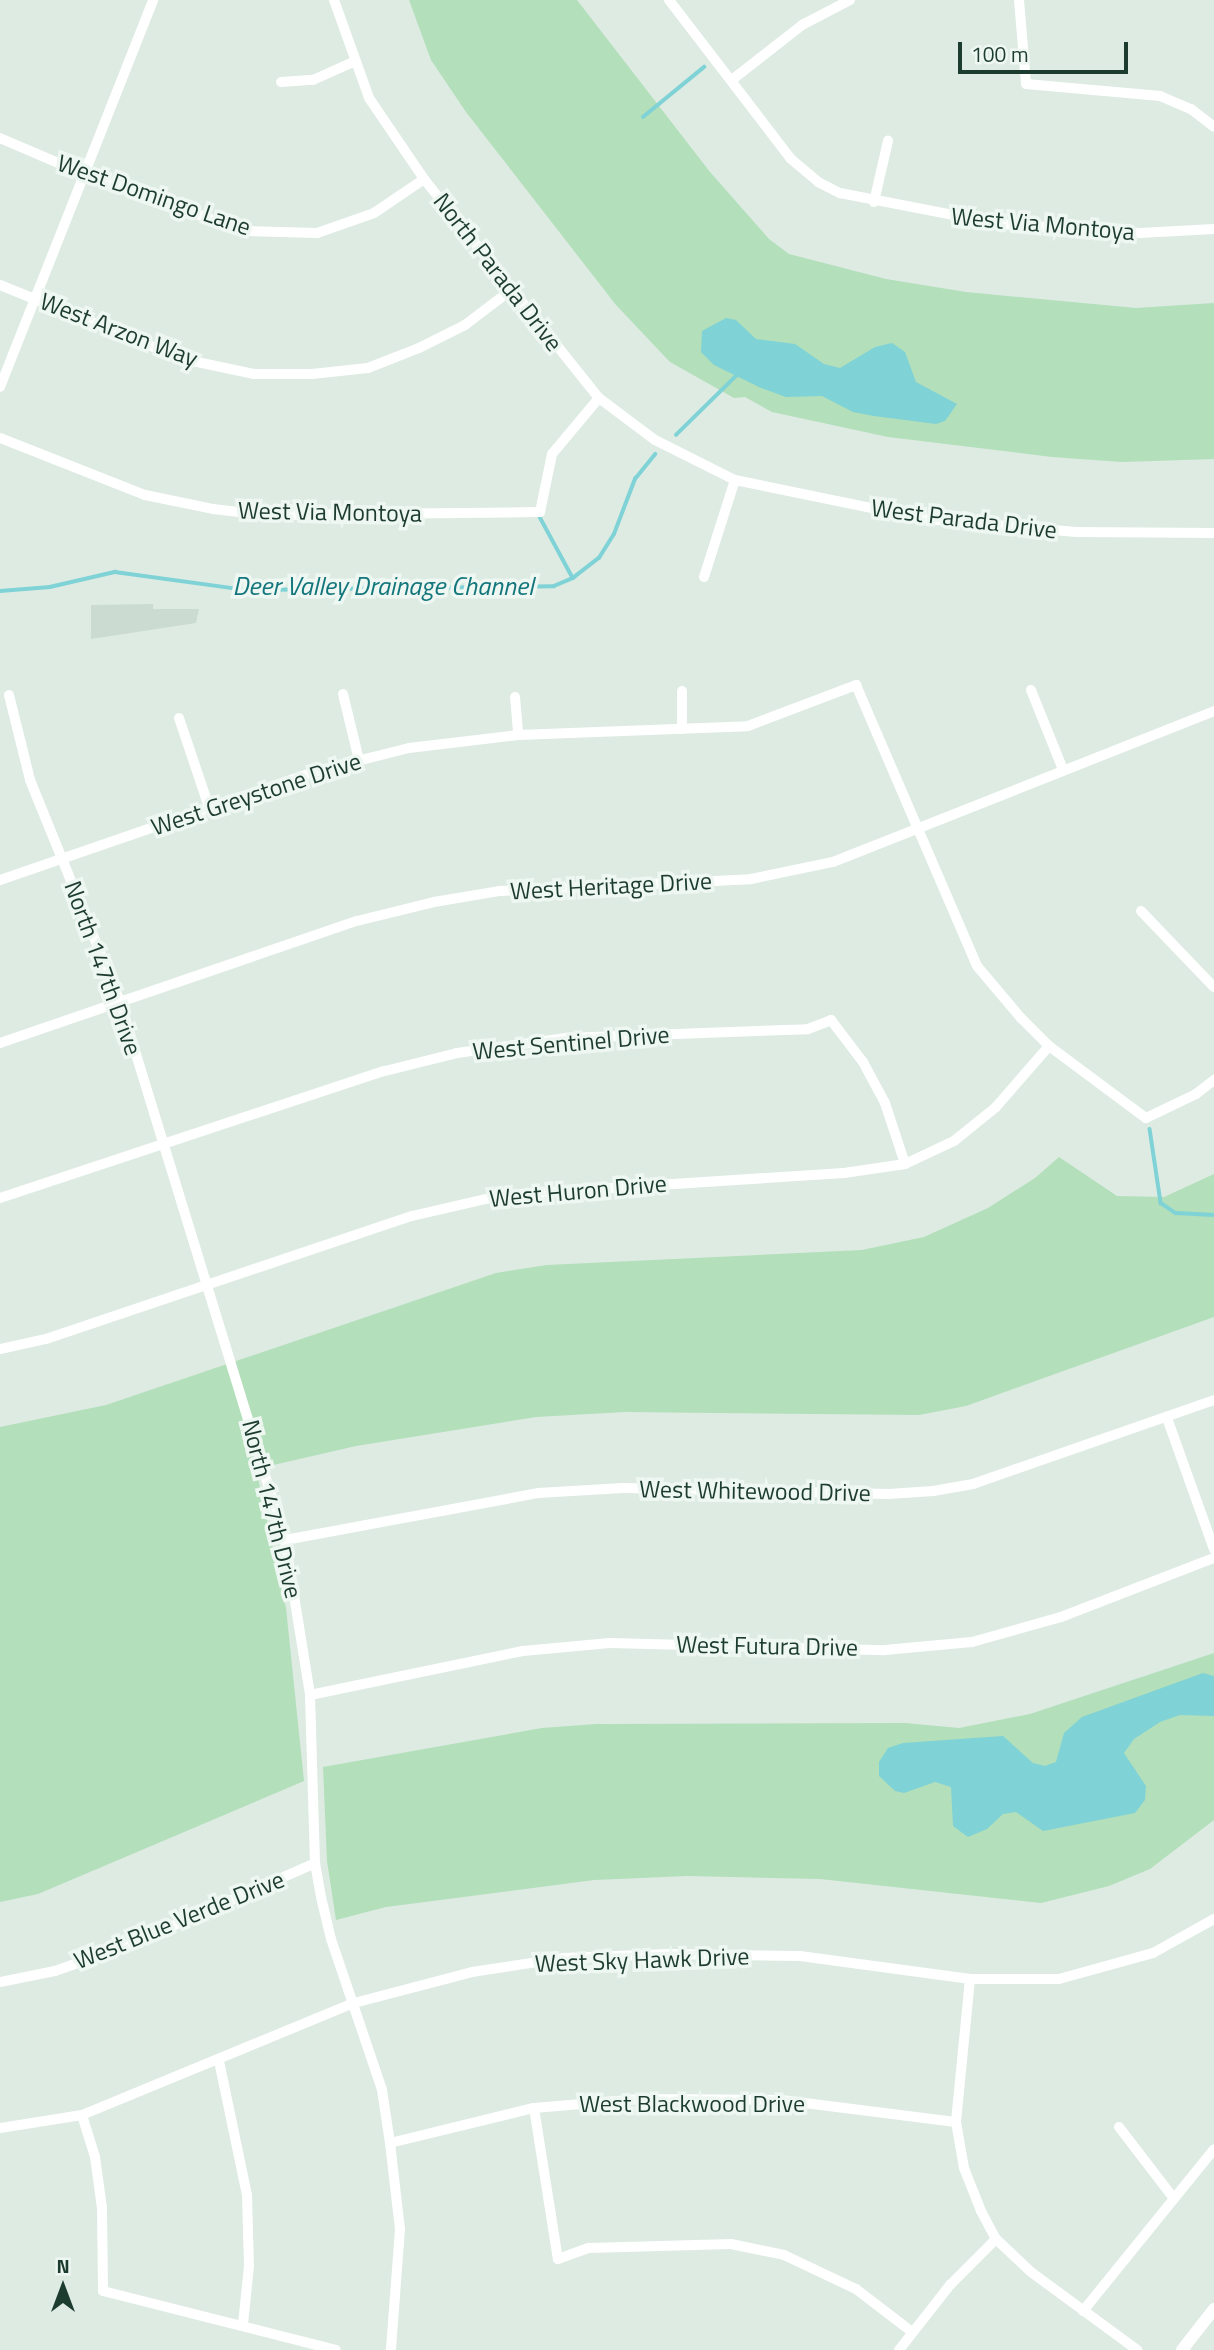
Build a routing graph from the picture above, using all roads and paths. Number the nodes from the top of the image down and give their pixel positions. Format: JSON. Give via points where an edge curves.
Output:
{"nodes":[{"id":1,"x":153,"y":0,"type":"edge"},
{"id":2,"x":334,"y":0,"type":"edge"},
{"id":3,"x":669,"y":0,"type":"edge"},
{"id":4,"x":850,"y":0,"type":"edge"},
{"id":5,"x":1019,"y":0,"type":"edge"},
{"id":6,"x":353,"y":62,"type":"junction"},
{"id":7,"x":733,"y":79,"type":"junction"},
{"id":8,"x":281,"y":82,"type":"dead end"},
{"id":9,"x":1214,"y":127,"type":"edge"},
{"id":10,"x":0,"y":138,"type":"edge"},
{"id":11,"x":888,"y":141,"type":"dead end"},
{"id":12,"x":84,"y":174,"type":"junction"},
{"id":13,"x":424,"y":179,"type":"junction"},
{"id":14,"x":874,"y":202,"type":"junction"},
{"id":15,"x":1214,"y":229,"type":"edge"},
{"id":16,"x":0,"y":285,"type":"edge"},
{"id":17,"x":511,"y":290,"type":"junction"},
{"id":18,"x":34,"y":298,"type":"junction"},
{"id":19,"x":0,"y":387,"type":"edge"},
{"id":20,"x":599,"y":398,"type":"junction"},
{"id":21,"x":0,"y":438,"type":"edge"},
{"id":22,"x":735,"y":480,"type":"junction"},
{"id":23,"x":1214,"y":533,"type":"edge"},
{"id":24,"x":704,"y":577,"type":"dead end"},
{"id":25,"x":1031,"y":690,"type":"dead end"},
{"id":26,"x":681,"y":691,"type":"dead end"},
{"id":27,"x":343,"y":694,"type":"dead end"},
{"id":28,"x":9,"y":695,"type":"dead end"},
{"id":29,"x":516,"y":697,"type":"dead end"},
{"id":30,"x":1214,"y":711,"type":"edge"},
{"id":31,"x":179,"y":718,"type":"dead end"},
{"id":32,"x":681,"y":729,"type":"junction"},
{"id":33,"x":518,"y":734,"type":"junction"},
{"id":34,"x":359,"y":760,"type":"junction"},
{"id":35,"x":1062,"y":768,"type":"junction"},
{"id":36,"x":209,"y":807,"type":"junction"},
{"id":37,"x":914,"y":826,"type":"junction"},
{"id":38,"x":63,"y":860,"type":"junction"},
{"id":39,"x":0,"y":880,"type":"edge"},
{"id":40,"x":1141,"y":912,"type":"dead end"},
{"id":41,"x":1214,"y":987,"type":"edge"},
{"id":42,"x":120,"y":1002,"type":"junction"},
{"id":43,"x":0,"y":1043,"type":"edge"},
{"id":44,"x":1049,"y":1046,"type":"junction"},
{"id":45,"x":1214,"y":1080,"type":"edge"},
{"id":46,"x":164,"y":1147,"type":"junction"},
{"id":47,"x":905,"y":1164,"type":"junction"},
{"id":48,"x":0,"y":1198,"type":"edge"},
{"id":49,"x":206,"y":1285,"type":"junction"},
{"id":50,"x":0,"y":1349,"type":"edge"},
{"id":51,"x":1214,"y":1400,"type":"edge"},
{"id":52,"x":1167,"y":1418,"type":"junction"},
{"id":53,"x":285,"y":1540,"type":"junction"},
{"id":54,"x":1214,"y":1549,"type":"edge"},
{"id":55,"x":1214,"y":1558,"type":"edge"},
{"id":56,"x":310,"y":1695,"type":"junction"},
{"id":57,"x":315,"y":1863,"type":"junction"},
{"id":58,"x":1214,"y":1919,"type":"edge"},
{"id":59,"x":970,"y":1979,"type":"junction"},
{"id":60,"x":0,"y":1982,"type":"edge"},
{"id":61,"x":354,"y":2003,"type":"junction"},
{"id":62,"x":219,"y":2060,"type":"junction"},
{"id":63,"x":534,"y":2108,"type":"junction"},
{"id":64,"x":82,"y":2115,"type":"junction"},
{"id":65,"x":956,"y":2122,"type":"junction"},
{"id":66,"x":1119,"y":2127,"type":"dead end"},
{"id":67,"x":0,"y":2129,"type":"edge"},
{"id":68,"x":390,"y":2143,"type":"junction"},
{"id":69,"x":1214,"y":2148,"type":"edge"},
{"id":70,"x":1172,"y":2196,"type":"junction"},
{"id":71,"x":996,"y":2239,"type":"junction"},
{"id":72,"x":1214,"y":2309,"type":"edge"},
{"id":73,"x":1083,"y":2311,"type":"junction"},
{"id":74,"x":243,"y":2324,"type":"junction"},
{"id":75,"x":911,"y":2331,"type":"junction"},
{"id":76,"x":335,"y":2350,"type":"edge"},
{"id":77,"x":391,"y":2350,"type":"edge"},
{"id":78,"x":899,"y":2350,"type":"edge"},
{"id":79,"x":1137,"y":2350,"type":"edge"},
{"id":80,"x":1182,"y":2350,"type":"edge"}],
"edges":[{"from":1,"to":12,"type":"street"},
{"from":2,"to":6,"type":"street","name":"North Parada Drive"},
{"from":3,"to":7,"type":"street","name":"West Via Montoya"},
{"from":4,"to":7,"type":"street","via":[[802,25]]},
{"from":5,"to":9,"type":"street","via":[[1027,84],[1160,96],[1191,109]]},
{"from":6,"to":8,"type":"street","via":[[313,80]]},
{"from":6,"to":13,"type":"street","name":"North Parada Drive","via":[[369,97]]},
{"from":7,"to":14,"type":"street","name":"West Via Montoya","via":[[791,159],[818,182]]},
{"from":10,"to":12,"type":"street","name":"West Domingo Lane"},
{"from":11,"to":14,"type":"street"},
{"from":12,"to":13,"type":"street","name":"West Domingo Lane","via":[[244,231],[317,233],[374,213]]},
{"from":12,"to":18,"type":"street"},
{"from":13,"to":17,"type":"street","name":"North Parada Drive"},
{"from":14,"to":15,"type":"street","name":"West Via Montoya","via":[[960,219],[1042,228],[1140,233]]},
{"from":16,"to":18,"type":"street","name":"West Arzon Way"},
{"from":17,"to":18,"type":"street","name":"West Arzon Way","via":[[465,325],[419,348],[368,368],[313,374],[254,374],[183,359]]},
{"from":17,"to":20,"type":"street","name":"North Parada Drive"},
{"from":18,"to":19,"type":"street"},
{"from":20,"to":21,"type":"street","name":"West Via Montoya","via":[[552,454],[540,512],[265,515],[213,509],[145,495]]},
{"from":20,"to":22,"type":"street","name":"North Parada Drive","via":[[655,440]]},
{"from":22,"to":23,"type":"street","name":"West Parada Drive","via":[[925,519],[1076,532]]},
{"from":22,"to":24,"type":"street"},
{"from":25,"to":35,"type":"street"},
{"from":26,"to":32,"type":"street"},
{"from":27,"to":34,"type":"street"},
{"from":28,"to":38,"type":"street","name":"North 147th Drive","via":[[30,779]]},
{"from":29,"to":33,"type":"street"},
{"from":30,"to":35,"type":"street","name":"West Heritage Drive"},
{"from":31,"to":36,"type":"street"},
{"from":32,"to":33,"type":"street","name":"West Greystone Drive"},
{"from":32,"to":37,"type":"street","name":"West Greystone Drive","via":[[748,726],[856,685]]},
{"from":33,"to":34,"type":"street","name":"West Greystone Drive","via":[[409,748]]},
{"from":34,"to":36,"type":"street","name":"West Greystone Drive"},
{"from":35,"to":37,"type":"street","name":"West Heritage Drive"},
{"from":36,"to":38,"type":"street","name":"West Greystone Drive"},
{"from":37,"to":42,"type":"street","name":"West Heritage Drive","via":[[833,862],[751,879],[500,891],[434,902],[357,922]]},
{"from":37,"to":44,"type":"street","via":[[977,966]]},
{"from":38,"to":39,"type":"street","name":"West Greystone Drive"},
{"from":38,"to":42,"type":"street","name":"North 147th Drive"},
{"from":40,"to":41,"type":"street"},
{"from":42,"to":43,"type":"street","name":"West Heritage Drive"},
{"from":42,"to":46,"type":"street","name":"North 147th Drive"},
{"from":44,"to":45,"type":"street","via":[[1146,1118]]},
{"from":44,"to":47,"type":"street","name":"West Huron Drive","via":[[996,1107],[954,1141]]},
{"from":46,"to":47,"type":"street","name":"West Sentinel Drive","via":[[384,1071],[457,1053],[566,1038],[808,1029],[831,1020],[863,1062],[885,1103]]},
{"from":46,"to":48,"type":"street","name":"West Sentinel Drive"},
{"from":46,"to":49,"type":"street","name":"North 147th Drive"},
{"from":47,"to":49,"type":"street","name":"West Huron Drive","via":[[844,1173],[503,1195],[412,1216]]},
{"from":49,"to":50,"type":"street","name":"West Huron Drive","via":[[46,1339]]},
{"from":49,"to":53,"type":"street","name":"North 147th Drive"},
{"from":51,"to":52,"type":"street","name":"West Whitewood Drive"},
{"from":52,"to":53,"type":"street","name":"West Whitewood Drive","via":[[974,1484],[933,1491],[623,1488],[538,1493]]},
{"from":52,"to":54,"type":"street"},
{"from":53,"to":56,"type":"street","name":"North 147th Drive"},
{"from":55,"to":56,"type":"street","name":"West Futura Drive","via":[[1061,1617],[972,1642],[884,1650],[610,1643],[523,1651]]},
{"from":56,"to":57,"type":"street","name":"North 147th Drive"},
{"from":57,"to":60,"type":"street","name":"West Blue Verde Drive","via":[[134,1943],[55,1971]]},
{"from":57,"to":61,"type":"street","name":"North 147th Drive","via":[[331,1940]]},
{"from":58,"to":59,"type":"street","name":"West Sky Hawk Drive","via":[[1153,1953],[1105,1969],[1059,1979]]},
{"from":59,"to":61,"type":"street","name":"West Sky Hawk Drive","via":[[800,1956],[564,1958],[472,1972]]},
{"from":59,"to":65,"type":"street"},
{"from":61,"to":62,"type":"street","name":"West Sky Hawk Drive"},
{"from":61,"to":68,"type":"street","name":"North 147th Drive","via":[[382,2090]]},
{"from":62,"to":64,"type":"street","name":"West Sky Hawk Drive"},
{"from":62,"to":74,"type":"street","via":[[247,2195],[249,2266]]},
{"from":63,"to":65,"type":"street","name":"West Blackwood Drive","via":[[641,2099],[781,2100]]},
{"from":63,"to":68,"type":"street","name":"West Blackwood Drive"},
{"from":63,"to":75,"type":"street","via":[[558,2259],[589,2248],[731,2244],[784,2255],[856,2289]]},
{"from":64,"to":67,"type":"street","name":"West Sky Hawk Drive"},
{"from":64,"to":74,"type":"street","via":[[95,2157],[102,2207],[103,2291]]},
{"from":65,"to":71,"type":"street","via":[[964,2168]]},
{"from":66,"to":70,"type":"street"},
{"from":68,"to":77,"type":"street","name":"North 147th Drive","via":[[400,2229]]},
{"from":69,"to":70,"type":"street"},
{"from":70,"to":73,"type":"street"},
{"from":71,"to":73,"type":"street","via":[[1031,2273]]},
{"from":71,"to":75,"type":"street"},
{"from":72,"to":80,"type":"street"},
{"from":73,"to":79,"type":"street"},
{"from":74,"to":76,"type":"street"},
{"from":75,"to":78,"type":"street"}]}
